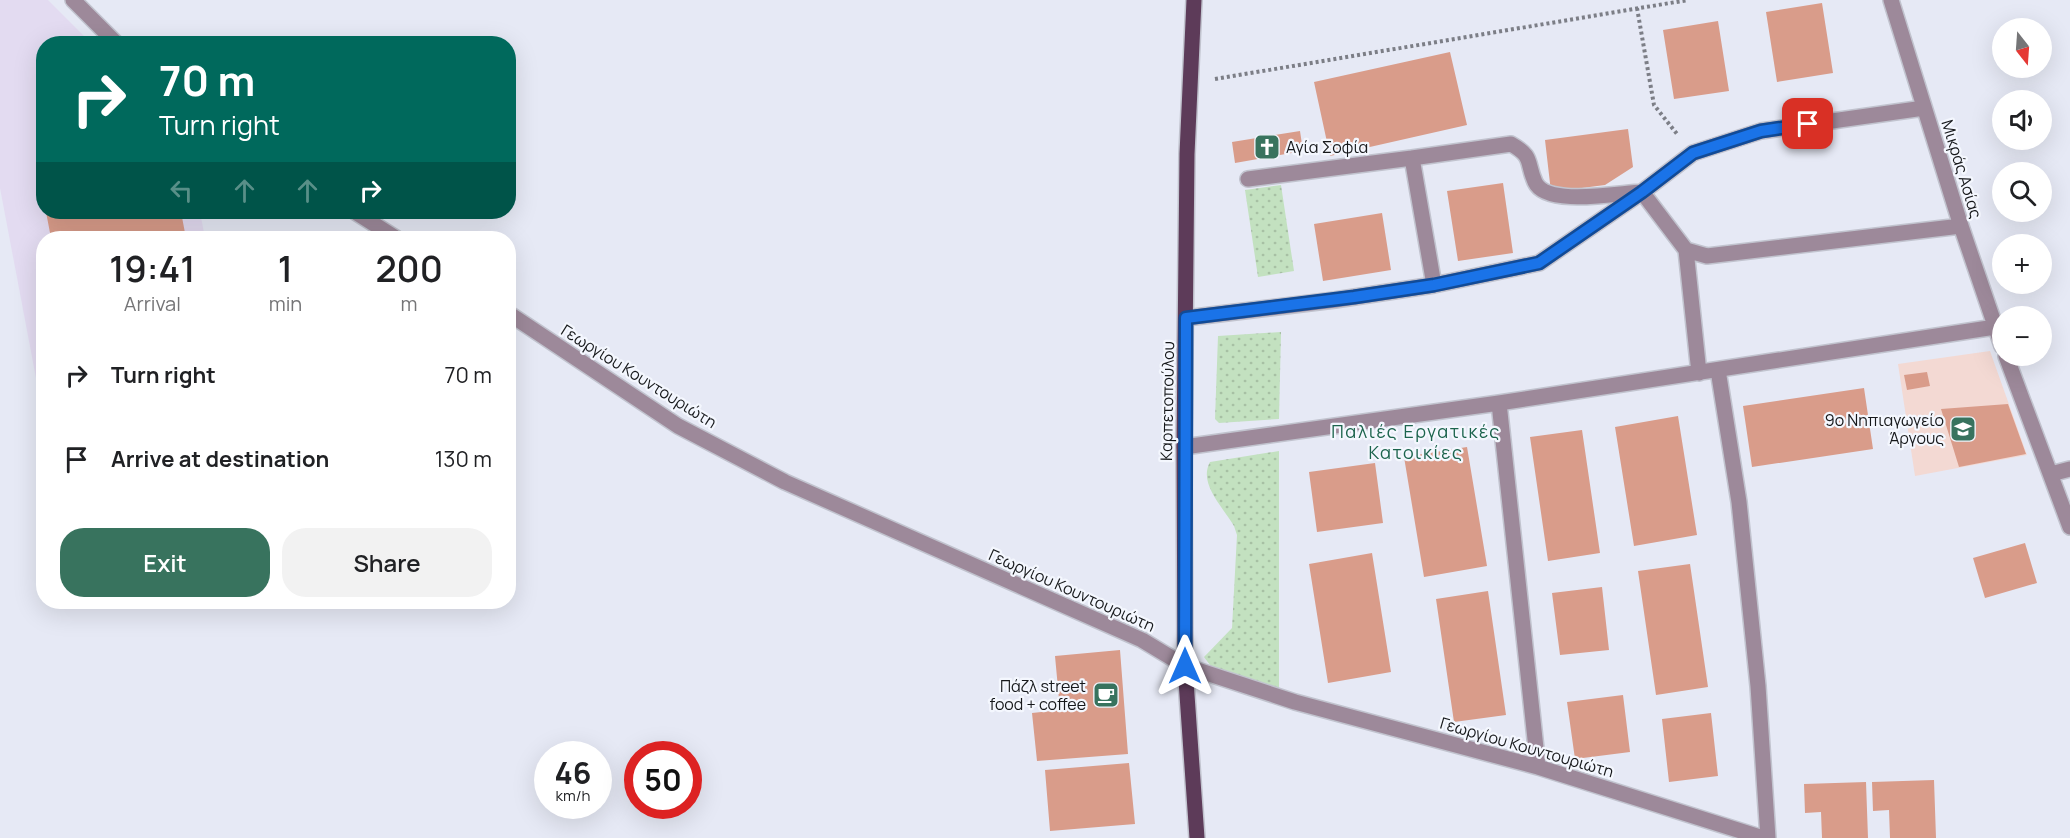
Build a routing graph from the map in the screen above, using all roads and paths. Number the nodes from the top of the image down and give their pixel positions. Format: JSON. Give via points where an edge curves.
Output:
{"nodes":[{"id":1,"x":73,"y":0,"type":"edge"},
{"id":2,"x":1194,"y":0,"type":"edge"},
{"id":3,"x":1688,"y":0,"type":"edge"},
{"id":4,"x":1891,"y":0,"type":"edge"},
{"id":5,"x":1637,"y":8,"type":"junction"},
{"id":6,"x":109,"y":36,"type":"edge"},
{"id":7,"x":1190,"y":83,"type":"junction"},
{"id":8,"x":1924,"y":108,"type":"junction"},
{"id":9,"x":1693,"y":153,"type":"junction"},
{"id":10,"x":1412,"y":158,"type":"junction"},
{"id":11,"x":1248,"y":179,"type":"dead end"},
{"id":12,"x":1642,"y":192,"type":"junction"},
{"id":13,"x":366,"y":219,"type":"edge"},
{"id":14,"x":1961,"y":226,"type":"junction"},
{"id":15,"x":385,"y":231,"type":"edge"},
{"id":16,"x":1686,"y":250,"type":"junction"},
{"id":17,"x":1434,"y":285,"type":"junction"},
{"id":18,"x":516,"y":318,"type":"edge"},
{"id":19,"x":1186,"y":318,"type":"junction"},
{"id":20,"x":1992,"y":318,"type":"edge"},
{"id":21,"x":1992,"y":327,"type":"edge"},
{"id":22,"x":2010,"y":366,"type":"edge"},
{"id":23,"x":1718,"y":370,"type":"junction"},
{"id":24,"x":1699,"y":373,"type":"junction"},
{"id":25,"x":1499,"y":403,"type":"junction"},
{"id":26,"x":1184,"y":447,"type":"junction"},
{"id":27,"x":2070,"y":470,"type":"edge"},
{"id":28,"x":2052,"y":474,"type":"junction"},
{"id":29,"x":2070,"y":527,"type":"edge"},
{"id":30,"x":1185,"y":666,"type":"junction"},
{"id":31,"x":1538,"y":767,"type":"junction"},
{"id":32,"x":1741,"y":834,"type":"edge"},
{"id":33,"x":1197,"y":838,"type":"edge"},
{"id":34,"x":1763,"y":838,"type":"edge"},
{"id":35,"x":1768,"y":838,"type":"edge"}],
"edges":[{"from":1,"to":6,"type":"street"},
{"from":2,"to":7,"type":"main road","name":"Καρπετοπούλου"},
{"from":3,"to":5,"type":"path"},
{"from":4,"to":8,"type":"street","name":"Μικράς Ασίας"},
{"from":5,"to":7,"type":"path"},
{"from":5,"to":9,"type":"path","via":[[1654,105]]},
{"from":7,"to":19,"type":"main road","name":"Καρπετοπούλου"},
{"from":8,"to":9,"type":"street","via":[[1761,131]]},
{"from":8,"to":14,"type":"street","name":"Μικράς Ασίας"},
{"from":9,"to":12,"type":"street"},
{"from":10,"to":11,"type":"street"},
{"from":10,"to":12,"type":"street","via":[[1511,144],[1530,160],[1535,183],[1546,194],[1566,197]]},
{"from":10,"to":17,"type":"street"},
{"from":12,"to":16,"type":"street"},
{"from":12,"to":17,"type":"street","via":[[1539,263]]},
{"from":13,"to":15,"type":"street"},
{"from":14,"to":16,"type":"street","via":[[1747,253],[1707,256]]},
{"from":14,"to":20,"type":"street","name":"Μικράς Ασίας"},
{"from":16,"to":24,"type":"street"},
{"from":17,"to":19,"type":"street"},
{"from":18,"to":30,"type":"street","name":"Γεωργίου Κουντουριώτη","via":[[678,426],[785,482],[1142,640]]},
{"from":19,"to":26,"type":"main road","name":"Καρπετοπούλου"},
{"from":21,"to":23,"type":"street"},
{"from":22,"to":28,"type":"street"},
{"from":23,"to":24,"type":"street"},
{"from":23,"to":35,"type":"street","via":[[1739,502],[1758,686]]},
{"from":24,"to":25,"type":"street"},
{"from":25,"to":26,"type":"street"},
{"from":25,"to":31,"type":"street"},
{"from":26,"to":30,"type":"main road","name":"Καρπετοπούλου"},
{"from":27,"to":28,"type":"street"},
{"from":28,"to":29,"type":"street"},
{"from":30,"to":31,"type":"street","name":"Γεωργίου Κουντουριώτη","via":[[1295,702]]},
{"from":30,"to":33,"type":"main road","name":"Καρπετοπούλου"},
{"from":31,"to":32,"type":"street","name":"Γεωργίου Κουντουριώτη"},
{"from":32,"to":34,"type":"street","name":"Γεωργίου Κουντουριώτη"}]}
